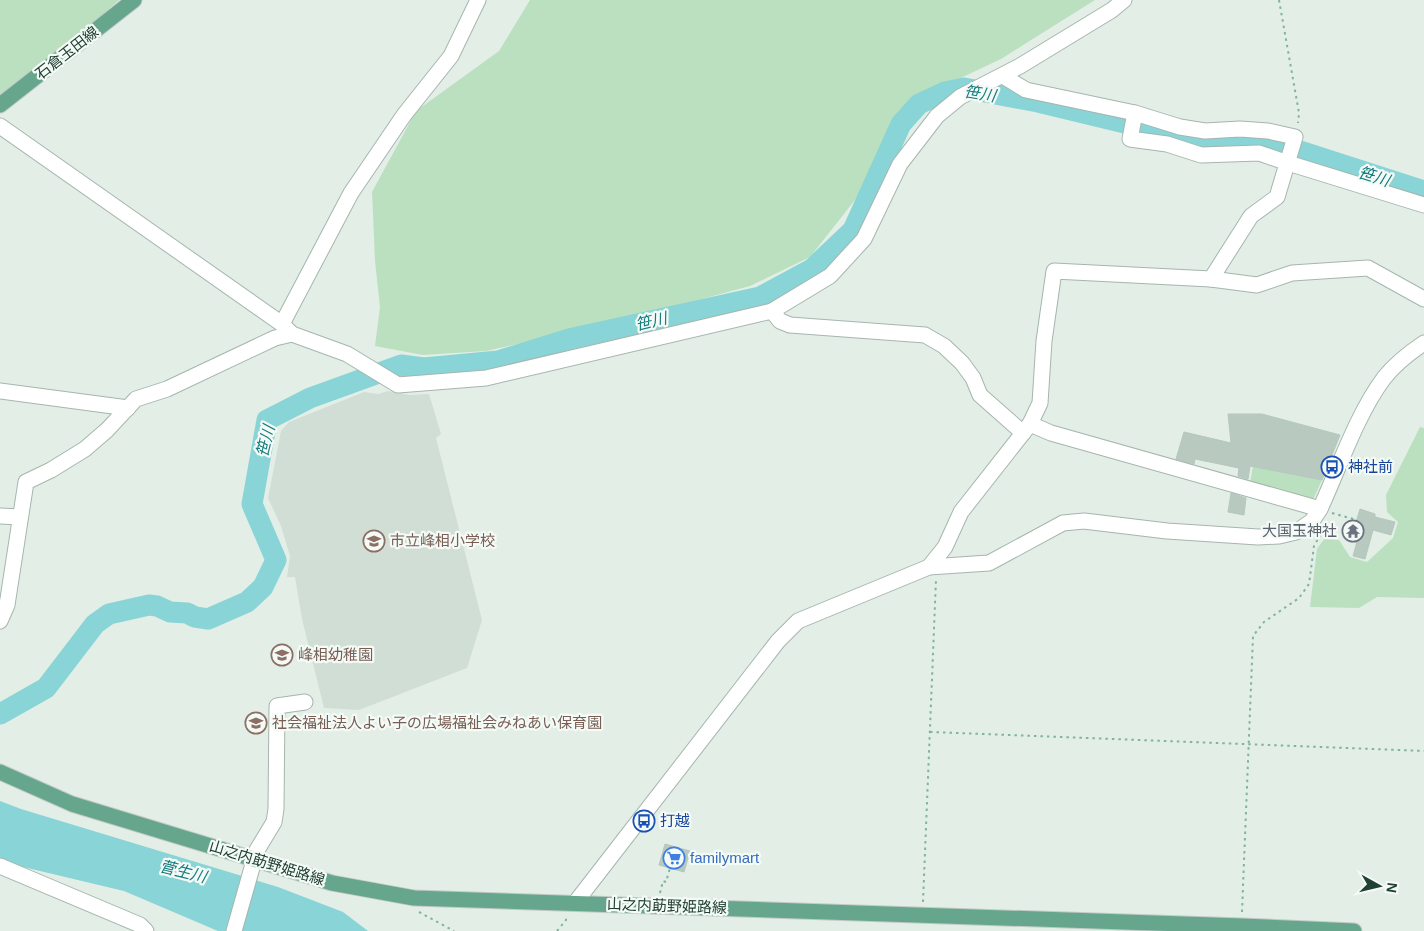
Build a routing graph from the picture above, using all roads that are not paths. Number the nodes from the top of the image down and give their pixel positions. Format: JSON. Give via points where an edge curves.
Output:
{"nodes":[{"id":1,"x":134,"y":0,"type":"edge"},
{"id":2,"x":478,"y":0,"type":"edge"},
{"id":3,"x":1124,"y":0,"type":"edge"},
{"id":4,"x":1003,"y":76,"type":"junction"},
{"id":5,"x":0,"y":105,"type":"edge"},
{"id":6,"x":1135,"y":113,"type":"junction"},
{"id":7,"x":0,"y":126,"type":"edge"},
{"id":8,"x":1288,"y":163,"type":"junction"},
{"id":9,"x":1424,"y":205,"type":"edge"},
{"id":10,"x":1211,"y":279,"type":"junction"},
{"id":11,"x":1424,"y":299,"type":"edge"},
{"id":12,"x":772,"y":311,"type":"junction"},
{"id":13,"x":287,"y":329,"type":"junction"},
{"id":14,"x":1424,"y":343,"type":"edge"},
{"id":15,"x":0,"y":391,"type":"edge"},
{"id":16,"x":128,"y":408,"type":"junction"},
{"id":17,"x":1027,"y":429,"type":"junction"},
{"id":18,"x":1320,"y":509,"type":"junction"},
{"id":19,"x":0,"y":516,"type":"edge"},
{"id":20,"x":20,"y":517,"type":"junction"},
{"id":21,"x":932,"y":567,"type":"junction"},
{"id":22,"x":0,"y":621,"type":"edge"},
{"id":23,"x":305,"y":702,"type":"dead end"},
{"id":24,"x":0,"y":772,"type":"edge"},
{"id":25,"x":0,"y":866,"type":"edge"},
{"id":26,"x":252,"y":866,"type":"junction"},
{"id":27,"x":575,"y":903,"type":"junction"},
{"id":28,"x":1242,"y":928,"type":"edge"},
{"id":29,"x":146,"y":931,"type":"edge"},
{"id":30,"x":234,"y":931,"type":"edge"},
{"id":31,"x":1354,"y":931,"type":"edge"}],
"edges":[{"from":1,"to":5,"type":"main road","name":"石倉玉田線"},
{"from":2,"to":13,"type":"street","via":[[451,56],[404,114],[351,193]]},
{"from":3,"to":4,"type":"street"},
{"from":4,"to":6,"type":"street","via":[[1026,90]]},
{"from":4,"to":12,"type":"street","via":[[960,97],[937,116],[900,164],[864,239],[830,276]]},
{"from":6,"to":8,"type":"street","via":[[1130,139],[1168,144],[1201,154],[1259,153]]},
{"from":6,"to":8,"type":"street","via":[[1205,131],[1240,129],[1295,137]]},
{"from":7,"to":13,"type":"street"},
{"from":8,"to":9,"type":"street"},
{"from":8,"to":10,"type":"street","via":[[1277,197],[1251,216]]},
{"from":10,"to":11,"type":"street","via":[[1257,285],[1292,273],[1368,268]]},
{"from":10,"to":17,"type":"street","via":[[1054,271],[1044,341],[1040,402]]},
{"from":12,"to":13,"type":"street","via":[[486,378],[398,385],[347,354]]},
{"from":12,"to":17,"type":"street","via":[[780,321],[790,325],[924,335],[944,346],[962,364],[980,395]]},
{"from":13,"to":16,"type":"street","via":[[275,338],[167,389],[136,399]]},
{"from":14,"to":18,"type":"street","via":[[1404,357],[1385,377],[1367,404]]},
{"from":15,"to":16,"type":"street"},
{"from":16,"to":20,"type":"street","via":[[85,449],[26,482]]},
{"from":17,"to":18,"type":"street"},
{"from":17,"to":21,"type":"street","via":[[961,512]]},
{"from":18,"to":21,"type":"street","via":[[1312,521],[1296,532],[1279,536],[1167,531],[1084,521],[1063,523],[988,563]]},
{"from":19,"to":20,"type":"street"},
{"from":20,"to":22,"type":"street","via":[[7,605]]},
{"from":21,"to":27,"type":"street","via":[[798,621],[772,649]]},
{"from":23,"to":26,"type":"street","via":[[277,706],[274,822],[256,850]]},
{"from":24,"to":26,"type":"main road","name":"山之内莇野姫路線","via":[[72,804]]},
{"from":25,"to":29,"type":"street","via":[[140,925]]},
{"from":26,"to":27,"type":"main road","name":"山之内莇野姫路線","via":[[414,898]]},
{"from":26,"to":30,"type":"street"},
{"from":27,"to":28,"type":"main road","name":"山之内莇野姫路線"},
{"from":28,"to":31,"type":"main road","name":"山之内莇野姫路線"}]}
